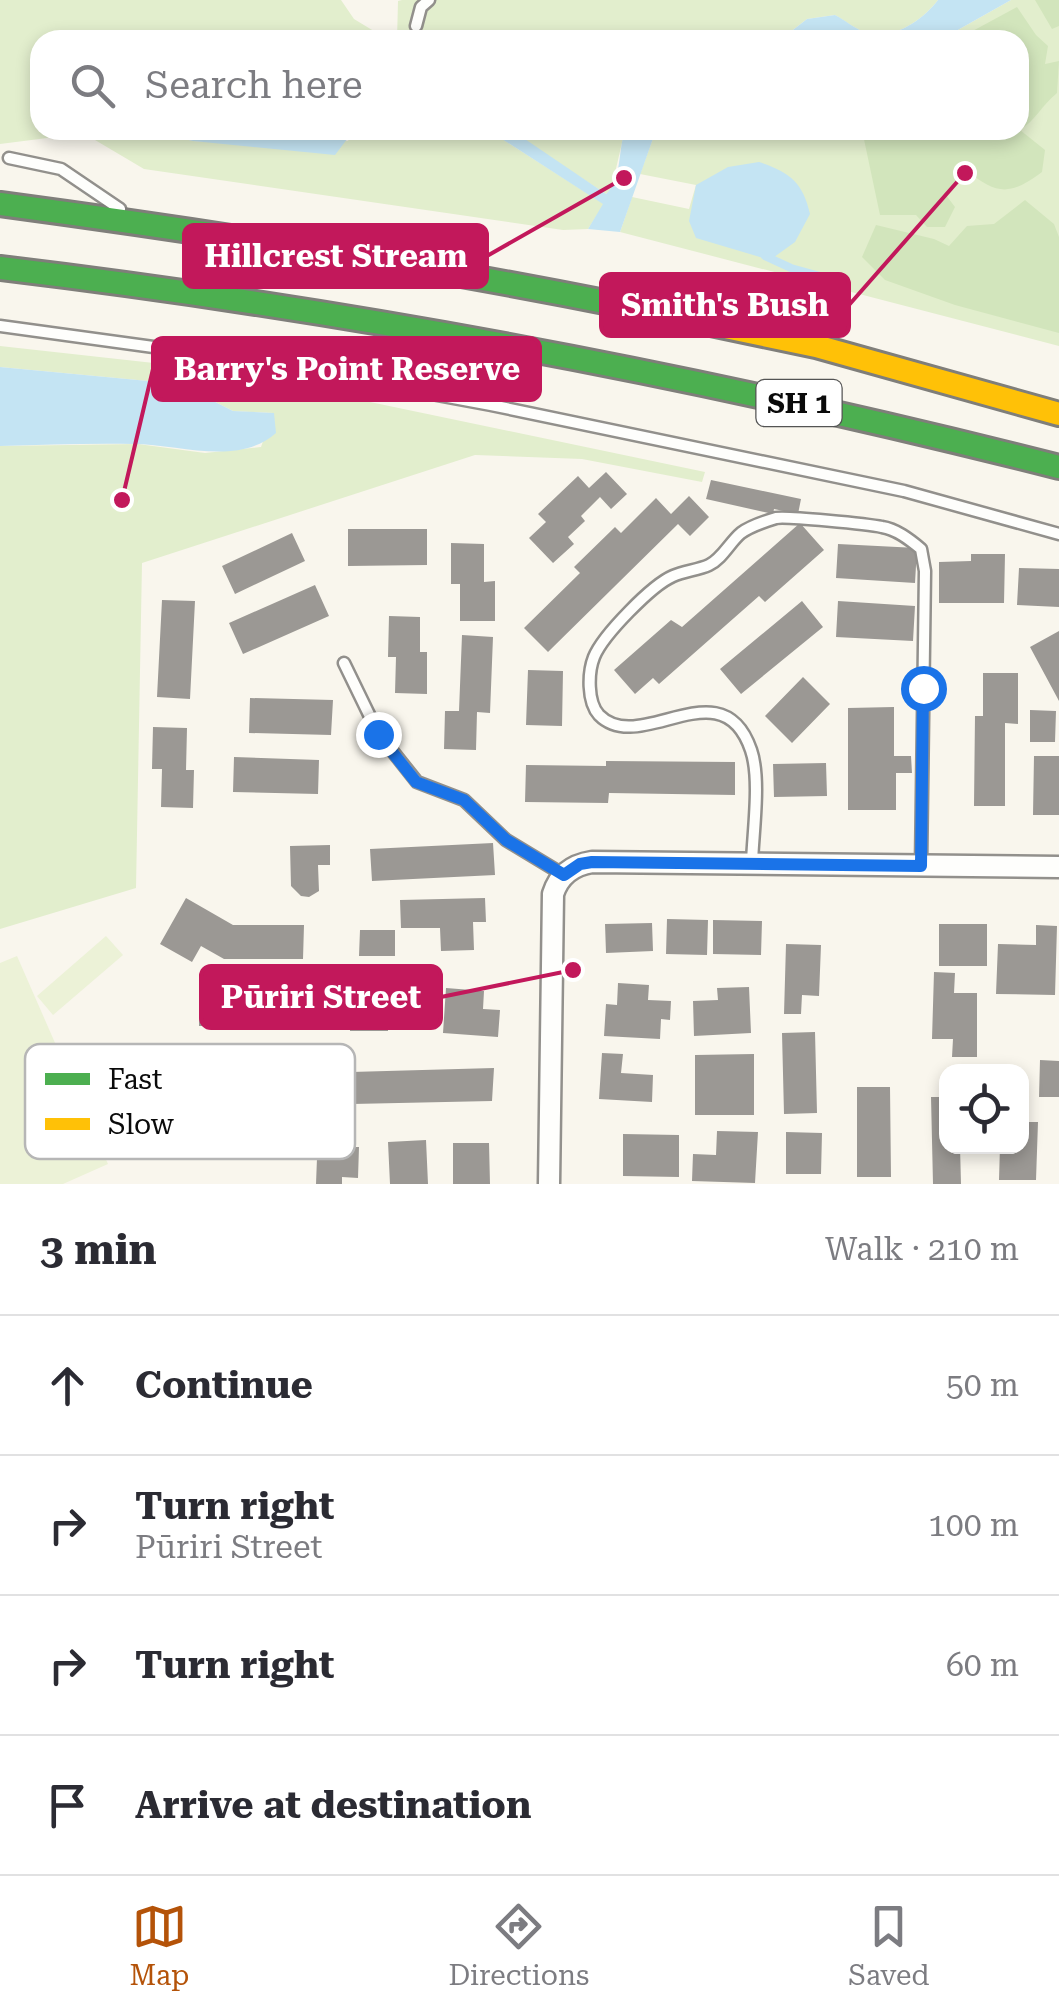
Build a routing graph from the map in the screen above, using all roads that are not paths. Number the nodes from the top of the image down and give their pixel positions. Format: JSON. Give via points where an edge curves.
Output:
{"nodes":[{"id":1,"x":429,"y":0,"type":"edge"},
{"id":2,"x":416,"y":26,"type":"dead end"},
{"id":3,"x":9,"y":158,"type":"dead end"},
{"id":4,"x":0,"y":204,"type":"edge"},
{"id":5,"x":140,"y":223,"type":"junction"},
{"id":6,"x":0,"y":268,"type":"edge"},
{"id":7,"x":0,"y":326,"type":"edge"},
{"id":8,"x":1053,"y":411,"type":"edge"},
{"id":9,"x":1059,"y":467,"type":"edge"},
{"id":10,"x":1059,"y":534,"type":"edge"},
{"id":11,"x":344,"y":663,"type":"dead end"},
{"id":12,"x":752,"y":863,"type":"junction"},
{"id":13,"x":921,"y":866,"type":"junction"},
{"id":14,"x":1059,"y":867,"type":"edge"},
{"id":15,"x":564,"y":875,"type":"junction"},
{"id":16,"x":548,"y":1184,"type":"edge"}],
"edges":[{"from":1,"to":2,"type":"lane"},
{"from":3,"to":5,"type":"lane","via":[[61,169]]},
{"from":4,"to":5,"type":"highway","number":"SH 1"},
{"from":5,"to":8,"type":"highway","number":"SH 1","via":[[550,288],[816,346]]},
{"from":6,"to":9,"type":"highway","number":"SH 1","via":[[450,334],[824,408]]},
{"from":7,"to":10,"type":"lane","via":[[248,360],[491,404],[904,491]]},
{"from":11,"to":15,"type":"lane","via":[[378,734],[416,782],[464,800],[506,840]]},
{"from":12,"to":13,"type":"street"},
{"from":12,"to":13,"type":"lane","via":[[754,776],[740,730],[716,712],[698,711],[640,726],[614,724],[595,710],[590,690],[594,656],[649,593],[672,576],[712,564],[743,531],[778,518],[884,527],[921,548]]},
{"from":12,"to":15,"type":"street","via":[[592,862]]},
{"from":13,"to":14,"type":"street"},
{"from":15,"to":16,"type":"street","via":[[552,900]]}]}
